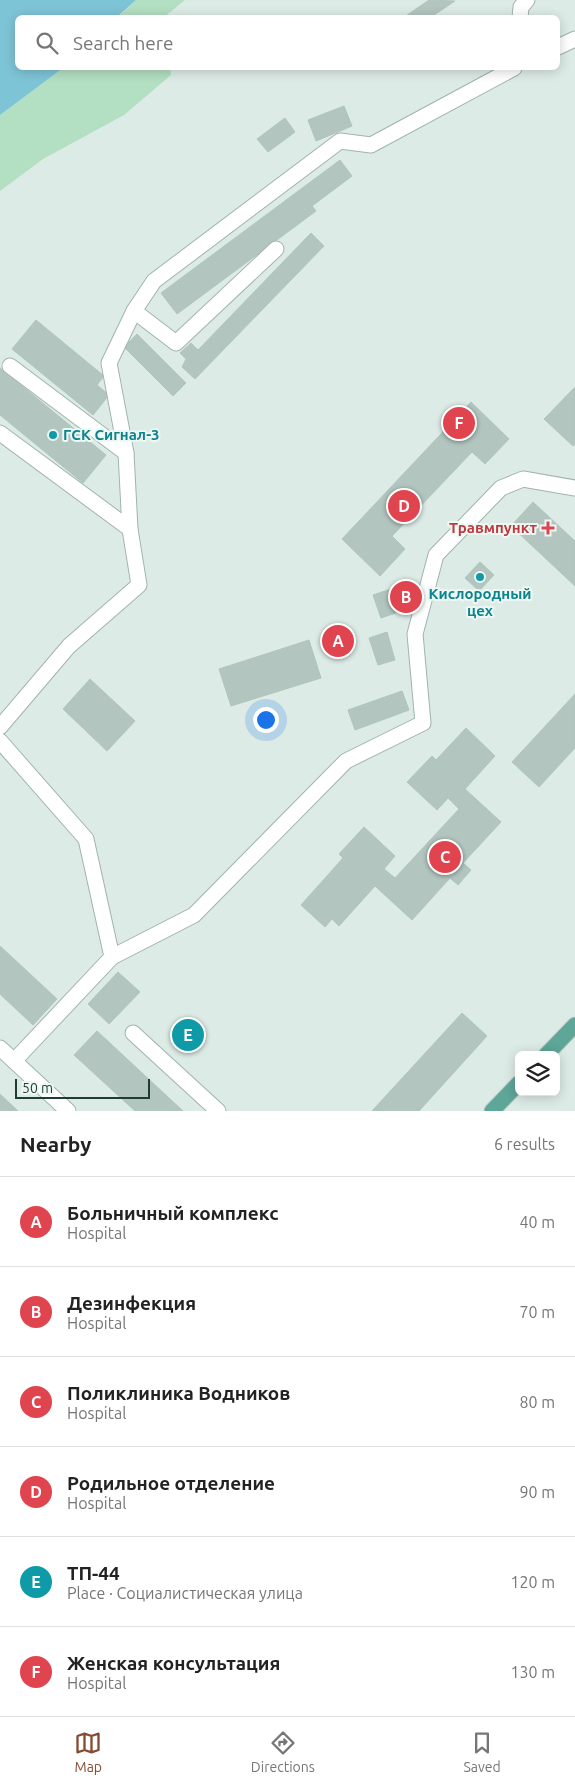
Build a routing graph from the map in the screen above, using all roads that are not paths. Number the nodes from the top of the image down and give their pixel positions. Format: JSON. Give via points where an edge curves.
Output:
{"nodes":[{"id":1,"x":527,"y":0,"type":"edge"},
{"id":2,"x":520,"y":15,"type":"edge"},
{"id":3,"x":575,"y":40,"type":"edge"},
{"id":4,"x":560,"y":46,"type":"edge"},
{"id":5,"x":510,"y":70,"type":"edge"},
{"id":6,"x":276,"y":249,"type":"dead end"},
{"id":7,"x":134,"y":311,"type":"junction"},
{"id":8,"x":10,"y":366,"type":"dead end"},
{"id":9,"x":0,"y":433,"type":"edge"},
{"id":10,"x":126,"y":453,"type":"junction"},
{"id":11,"x":575,"y":488,"type":"edge"},
{"id":12,"x":130,"y":529,"type":"junction"},
{"id":13,"x":0,"y":727,"type":"edge"},
{"id":14,"x":0,"y":741,"type":"edge"},
{"id":15,"x":112,"y":957,"type":"junction"},
{"id":16,"x":575,"y":1025,"type":"edge"},
{"id":17,"x":133,"y":1033,"type":"dead end"},
{"id":18,"x":0,"y":1048,"type":"edge"},
{"id":19,"x":550,"y":1051,"type":"edge"},
{"id":20,"x":14,"y":1061,"type":"junction"},
{"id":21,"x":515,"y":1088,"type":"edge"},
{"id":22,"x":68,"y":1111,"type":"edge"},
{"id":23,"x":218,"y":1111,"type":"edge"},
{"id":24,"x":492,"y":1111,"type":"edge"}],
"edges":[{"from":1,"to":2,"type":"street","via":[[521,7]]},
{"from":3,"to":4,"type":"street"},
{"from":5,"to":7,"type":"street","via":[[371,145],[340,141],[154,281]]},
{"from":6,"to":7,"type":"street","via":[[176,343]]},
{"from":7,"to":10,"type":"street","via":[[109,363]]},
{"from":8,"to":10,"type":"street"},
{"from":9,"to":12,"type":"street"},
{"from":10,"to":12,"type":"street"},
{"from":11,"to":15,"type":"street","via":[[523,479],[501,488],[436,555],[415,634],[423,723],[346,761],[194,915]]},
{"from":12,"to":13,"type":"street","via":[[139,586],[69,646]]},
{"from":14,"to":15,"type":"street","via":[[86,839]]},
{"from":15,"to":20,"type":"street"},
{"from":16,"to":19,"type":"main road"},
{"from":17,"to":23,"type":"street"},
{"from":18,"to":20,"type":"street"},
{"from":20,"to":22,"type":"street"},
{"from":21,"to":24,"type":"main road"}]}
